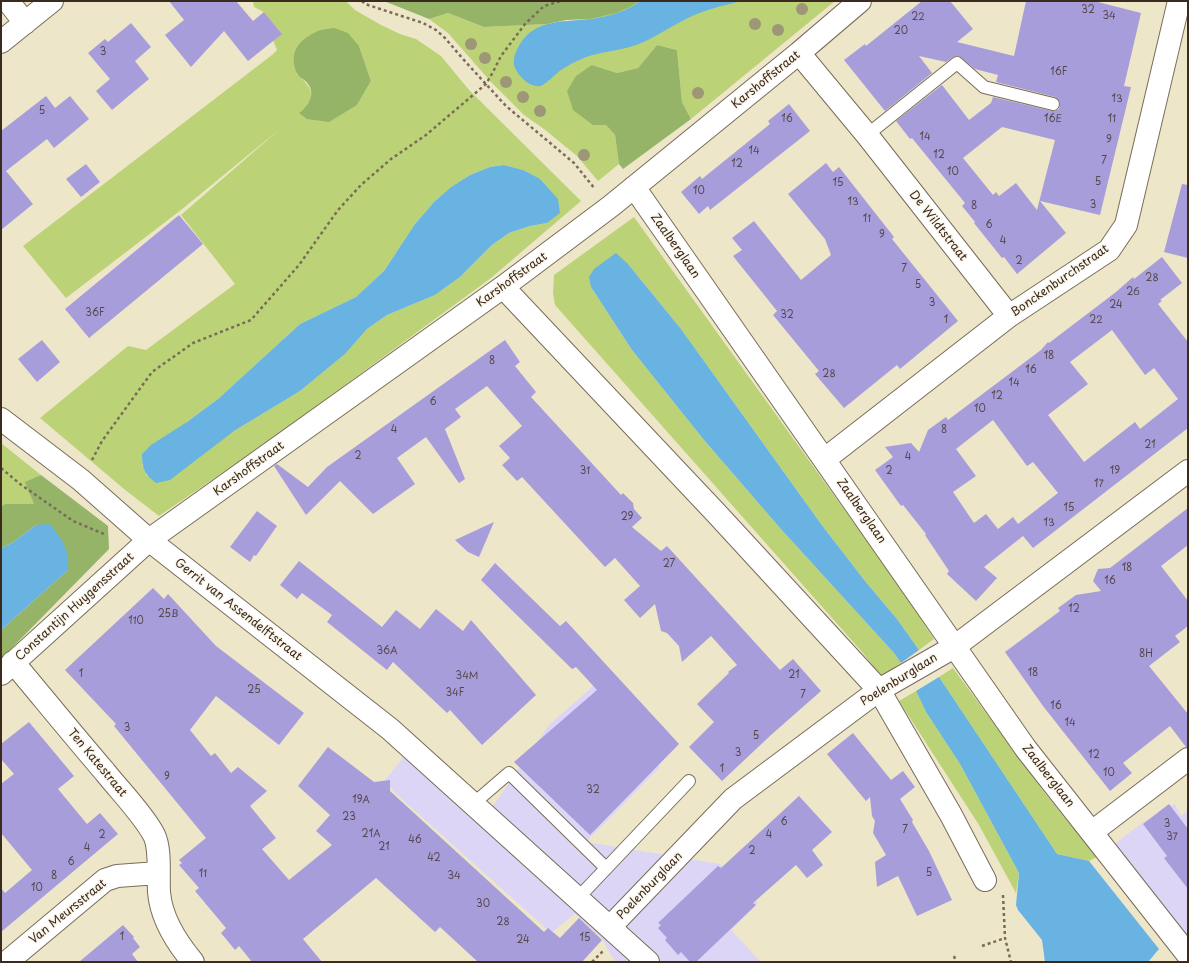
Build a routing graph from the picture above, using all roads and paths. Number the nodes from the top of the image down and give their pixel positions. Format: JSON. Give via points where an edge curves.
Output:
{"nodes":[{"id":1,"x":8,"y":1,"type":"edge"},
{"id":2,"x":52,"y":1,"type":"edge"},
{"id":3,"x":362,"y":1,"type":"edge"},
{"id":4,"x":542,"y":1,"type":"edge"},
{"id":5,"x":561,"y":1,"type":"edge"},
{"id":6,"x":860,"y":1,"type":"edge"},
{"id":7,"x":1179,"y":1,"type":"edge"},
{"id":8,"x":544,"y":6,"type":"junction"},
{"id":9,"x":25,"y":23,"type":"junction"},
{"id":10,"x":1,"y":42,"type":"edge"},
{"id":11,"x":799,"y":53,"type":"junction"},
{"id":12,"x":486,"y":84,"type":"junction"},
{"id":13,"x":1053,"y":104,"type":"dead end"},
{"id":14,"x":867,"y":136,"type":"junction"},
{"id":15,"x":634,"y":187,"type":"junction"},
{"id":16,"x":611,"y":206,"type":"junction"},
{"id":17,"x":503,"y":287,"type":"junction"},
{"id":18,"x":1009,"y":316,"type":"junction"},
{"id":19,"x":1,"y":419,"type":"edge"},
{"id":20,"x":825,"y":459,"type":"junction"},
{"id":21,"x":1,"y":468,"type":"edge"},
{"id":22,"x":1188,"y":471,"type":"edge"},
{"id":23,"x":81,"y":480,"type":"junction"},
{"id":24,"x":125,"y":518,"type":"junction"},
{"id":25,"x":149,"y":540,"type":"junction"},
{"id":26,"x":954,"y":647,"type":"junction"},
{"id":27,"x":7,"y":668,"type":"edge"},
{"id":28,"x":879,"y":690,"type":"junction"},
{"id":29,"x":1188,"y":759,"type":"edge"},
{"id":30,"x":689,"y":781,"type":"dead end"},
{"id":31,"x":473,"y":804,"type":"junction"},
{"id":32,"x":1092,"y":832,"type":"junction"},
{"id":33,"x":606,"y":868,"type":"junction"},
{"id":34,"x":158,"y":873,"type":"junction"},
{"id":35,"x":985,"y":880,"type":"joint"},
{"id":36,"x":578,"y":898,"type":"junction"},
{"id":37,"x":610,"y":927,"type":"junction"},
{"id":38,"x":1005,"y":938,"type":"junction"},
{"id":39,"x":982,"y":946,"type":"dead end"},
{"id":40,"x":1188,"y":955,"type":"edge"},
{"id":41,"x":954,"y":956,"type":"dead end"},
{"id":42,"x":7,"y":962,"type":"edge"},
{"id":43,"x":193,"y":962,"type":"edge"},
{"id":44,"x":648,"y":962,"type":"edge"},
{"id":45,"x":956,"y":962,"type":"edge"},
{"id":46,"x":1010,"y":962,"type":"edge"}],
"edges":[{"from":1,"to":9,"type":"street"},
{"from":2,"to":9,"type":"street"},
{"from":3,"to":12,"type":"path","via":[[364,4],[423,23],[436,30]]},
{"from":4,"to":8,"type":"path"},
{"from":5,"to":8,"type":"path"},
{"from":6,"to":11,"type":"street","name":"Karshoffstraat"},
{"from":7,"to":18,"type":"street","name":"Bonckenburchstraat","via":[[1126,224],[1109,250]]},
{"from":8,"to":12,"type":"path","via":[[512,40]]},
{"from":9,"to":10,"type":"street"},
{"from":11,"to":14,"type":"street","name":"De Wildtstraat"},
{"from":11,"to":15,"type":"street","name":"Karshoffstraat"},
{"from":12,"to":16,"type":"path","via":[[506,106],[574,163]]},
{"from":12,"to":23,"type":"path","via":[[361,185],[338,210],[299,266],[251,320],[193,343],[152,372],[102,441]]},
{"from":13,"to":14,"type":"lane","via":[[984,88],[957,63]]},
{"from":14,"to":18,"type":"street","name":"De Wildtstraat"},
{"from":15,"to":16,"type":"street","name":"Karshoffstraat"},
{"from":15,"to":20,"type":"street","name":"Zaalberglaan"},
{"from":16,"to":17,"type":"street","name":"Karshoffstraat"},
{"from":17,"to":25,"type":"street","name":"Karshoffstraat"},
{"from":17,"to":28,"type":"street"},
{"from":18,"to":20,"type":"street","name":"Bonckenburchstraat"},
{"from":19,"to":23,"type":"street","name":"Gerrit van Assendelftstraat"},
{"from":20,"to":26,"type":"street","name":"Zaalberglaan"},
{"from":21,"to":24,"type":"path","via":[[74,522],[104,534]]},
{"from":22,"to":26,"type":"street","name":"Poelenburglaan"},
{"from":23,"to":24,"type":"street","name":"Gerrit van Assendelftstraat"},
{"from":24,"to":25,"type":"street","name":"Gerrit van Assendelftstraat"},
{"from":25,"to":27,"type":"street","name":"Constantijn Huygensstraat"},
{"from":25,"to":31,"type":"street","name":"Gerrit van Assendelftstraat","via":[[390,729]]},
{"from":26,"to":28,"type":"street","name":"Poelenburglaan"},
{"from":26,"to":32,"type":"street","name":"Zaalberglaan","via":[[1026,749]]},
{"from":27,"to":34,"type":"street","name":"Ten Katestraat","via":[[151,829],[157,846]]},
{"from":28,"to":35,"type":"street"},
{"from":28,"to":37,"type":"street","name":"Poelenburglaan","via":[[733,799]]},
{"from":29,"to":32,"type":"street"},
{"from":30,"to":33,"type":"lane"},
{"from":31,"to":33,"type":"lane","via":[[509,773]]},
{"from":31,"to":36,"type":"street","name":"Gerrit van Assendelftstraat"},
{"from":32,"to":40,"type":"street","name":"Zaalberglaan"},
{"from":33,"to":36,"type":"lane"},
{"from":34,"to":42,"type":"street","name":"Van Meursstraat","via":[[117,876],[105,880]]},
{"from":34,"to":43,"type":"street","name":"Ten Katestraat","via":[[162,909],[172,931]]},
{"from":35,"to":38,"type":"path","via":[[994,898],[1003,894]]},
{"from":36,"to":37,"type":"street","name":"Gerrit van Assendelftstraat"},
{"from":37,"to":44,"type":"street","name":"Gerrit van Assendelftstraat"},
{"from":38,"to":39,"type":"path"},
{"from":38,"to":46,"type":"path"},
{"from":41,"to":45,"type":"path"}]}
